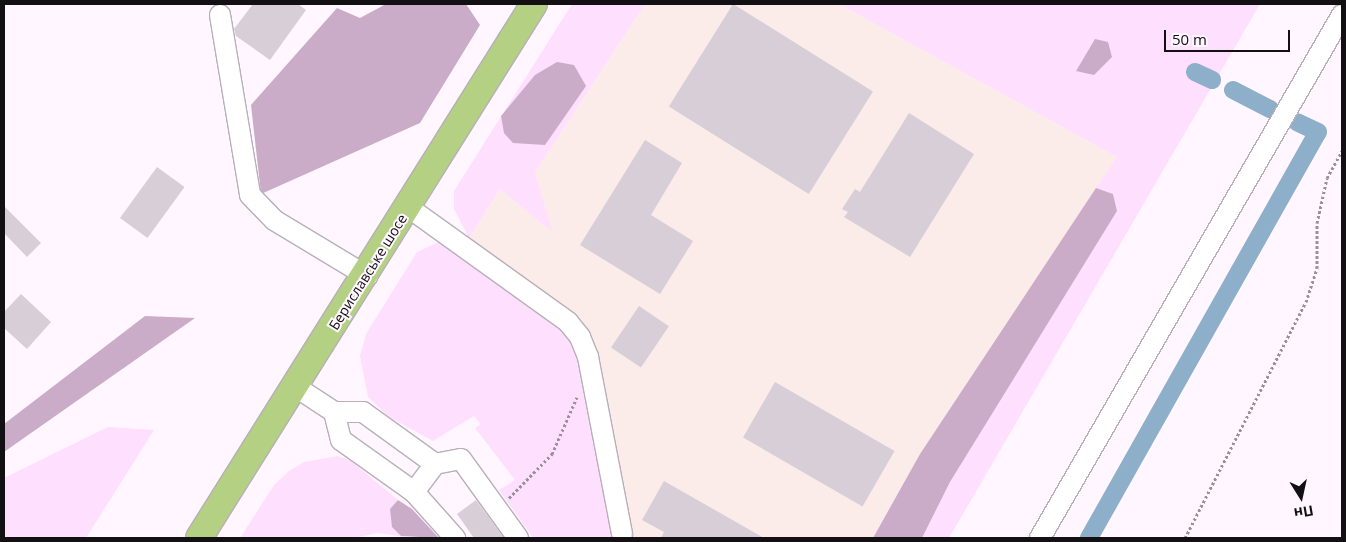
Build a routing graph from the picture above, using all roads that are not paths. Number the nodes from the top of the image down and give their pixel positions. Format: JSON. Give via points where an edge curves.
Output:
{"nodes":[{"id":1,"x":534,"y":4,"type":"edge"},
{"id":2,"x":220,"y":15,"type":"dead end"},
{"id":3,"x":1342,"y":15,"type":"edge"},
{"id":4,"x":408,"y":207,"type":"junction"},
{"id":5,"x":367,"y":276,"type":"junction"},
{"id":6,"x":296,"y":387,"type":"junction"},
{"id":7,"x":334,"y":412,"type":"junction"},
{"id":8,"x":435,"y":464,"type":"junction"},
{"id":9,"x":414,"y":492,"type":"junction"},
{"id":10,"x":622,"y":534,"type":"dead end"},
{"id":11,"x":199,"y":538,"type":"edge"},
{"id":12,"x":455,"y":538,"type":"edge"},
{"id":13,"x":518,"y":538,"type":"edge"},
{"id":14,"x":1040,"y":538,"type":"edge"}],
"edges":[{"from":1,"to":4,"type":"main road","name":"Бериславське шосе"},
{"from":2,"to":5,"type":"street","via":[[250,195],[274,220]]},
{"from":3,"to":14,"type":"street"},
{"from":4,"to":5,"type":"main road","name":"Бериславське шосе"},
{"from":4,"to":10,"type":"street","via":[[568,322],[580,337],[590,370]]},
{"from":5,"to":6,"type":"main road","name":"Бериславське шосе"},
{"from":6,"to":7,"type":"street"},
{"from":6,"to":11,"type":"main road","name":"Бериславське шосе"},
{"from":7,"to":8,"type":"street","via":[[363,412]]},
{"from":7,"to":9,"type":"street","via":[[341,440]]},
{"from":8,"to":9,"type":"street"},
{"from":8,"to":13,"type":"street","via":[[461,459]]},
{"from":9,"to":12,"type":"street"}]}
